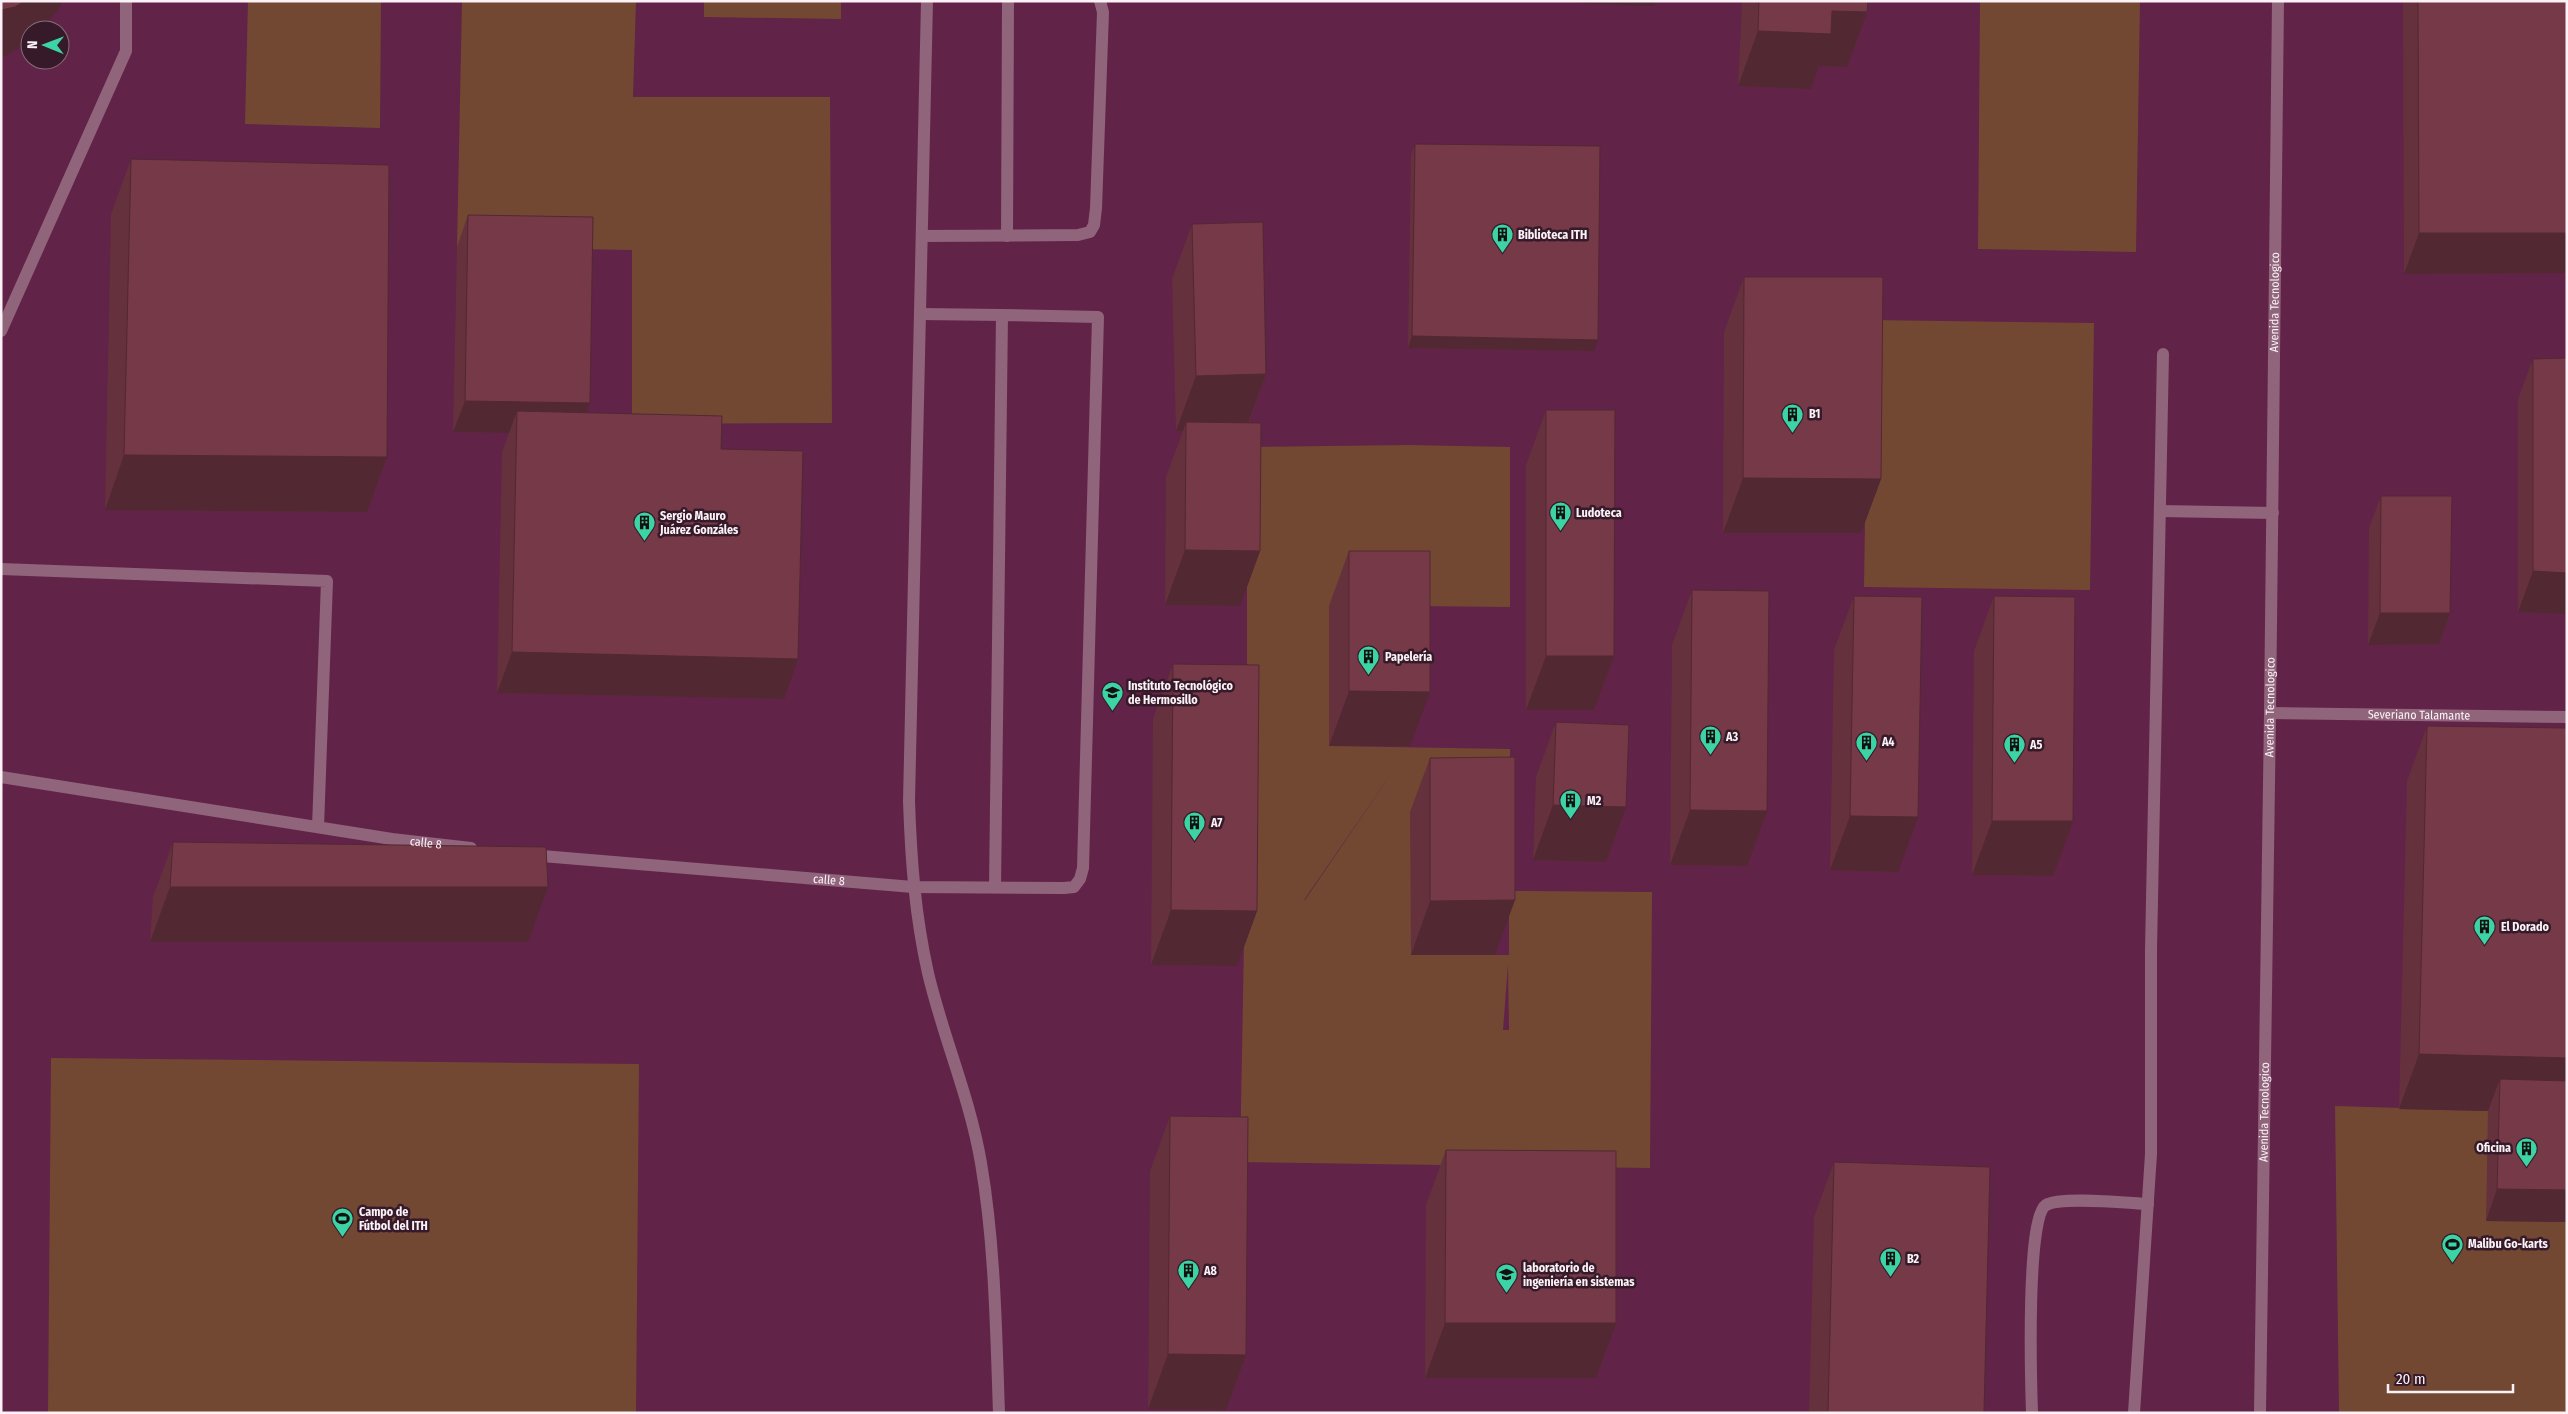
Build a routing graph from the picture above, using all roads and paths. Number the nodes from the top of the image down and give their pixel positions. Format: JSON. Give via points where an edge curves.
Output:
{"nodes":[{"id":1,"x":126,"y":1,"type":"edge"},
{"id":2,"x":926,"y":1,"type":"edge"},
{"id":3,"x":1008,"y":1,"type":"edge"},
{"id":4,"x":1100,"y":1,"type":"edge"},
{"id":5,"x":2278,"y":1,"type":"edge"},
{"id":6,"x":922,"y":236,"type":"junction"},
{"id":7,"x":1007,"y":236,"type":"junction"},
{"id":8,"x":921,"y":314,"type":"junction"},
{"id":9,"x":1002,"y":316,"type":"junction"},
{"id":10,"x":1,"y":331,"type":"edge"},
{"id":11,"x":2163,"y":354,"type":"dead end"},
{"id":12,"x":2161,"y":511,"type":"junction"},
{"id":13,"x":2272,"y":513,"type":"junction"},
{"id":14,"x":1,"y":569,"type":"edge"},
{"id":15,"x":2270,"y":713,"type":"junction"},
{"id":16,"x":2567,"y":717,"type":"edge"},
{"id":17,"x":1,"y":777,"type":"edge"},
{"id":18,"x":318,"y":827,"type":"junction"},
{"id":19,"x":480,"y":849,"type":"edge"},
{"id":20,"x":520,"y":854,"type":"edge"},
{"id":21,"x":912,"y":887,"type":"junction"},
{"id":22,"x":995,"y":887,"type":"junction"},
{"id":23,"x":2148,"y":1204,"type":"junction"},
{"id":24,"x":999,"y":1413,"type":"edge"},
{"id":25,"x":2032,"y":1413,"type":"edge"},
{"id":26,"x":2134,"y":1413,"type":"edge"},
{"id":27,"x":2260,"y":1413,"type":"edge"}],
"edges":[{"from":1,"to":10,"type":"street","via":[[126,51]]},
{"from":2,"to":6,"type":"street"},
{"from":3,"to":7,"type":"street"},
{"from":4,"to":7,"type":"street","via":[[1094,225],[1090,232],[1078,236]]},
{"from":5,"to":13,"type":"street","name":"Avenida Tecnologico"},
{"from":6,"to":7,"type":"street"},
{"from":6,"to":8,"type":"street"},
{"from":8,"to":9,"type":"street"},
{"from":8,"to":21,"type":"street","via":[[909,801]]},
{"from":9,"to":22,"type":"street"},
{"from":9,"to":22,"type":"street","name":"calle 8","via":[[1098,316],[1083,868],[1074,887]]},
{"from":11,"to":12,"type":"street"},
{"from":12,"to":13,"type":"street"},
{"from":12,"to":23,"type":"street"},
{"from":13,"to":15,"type":"street","name":"Avenida Tecnologico"},
{"from":14,"to":18,"type":"street","via":[[327,581]]},
{"from":15,"to":16,"type":"street","name":"Severiano Talamante"},
{"from":15,"to":27,"type":"street","name":"Avenida Tecnologico"},
{"from":17,"to":18,"type":"street","name":"calle 8"},
{"from":18,"to":19,"type":"street","name":"calle 8"},
{"from":20,"to":21,"type":"street","name":"calle 8"},
{"from":21,"to":22,"type":"street","name":"calle 8"},
{"from":21,"to":24,"type":"street","via":[[928,974],[959,1074],[981,1163],[992,1251]]},
{"from":23,"to":25,"type":"street","via":[[2068,1201],[2051,1203],[2039,1213],[2032,1283]]},
{"from":23,"to":26,"type":"street"}]}
